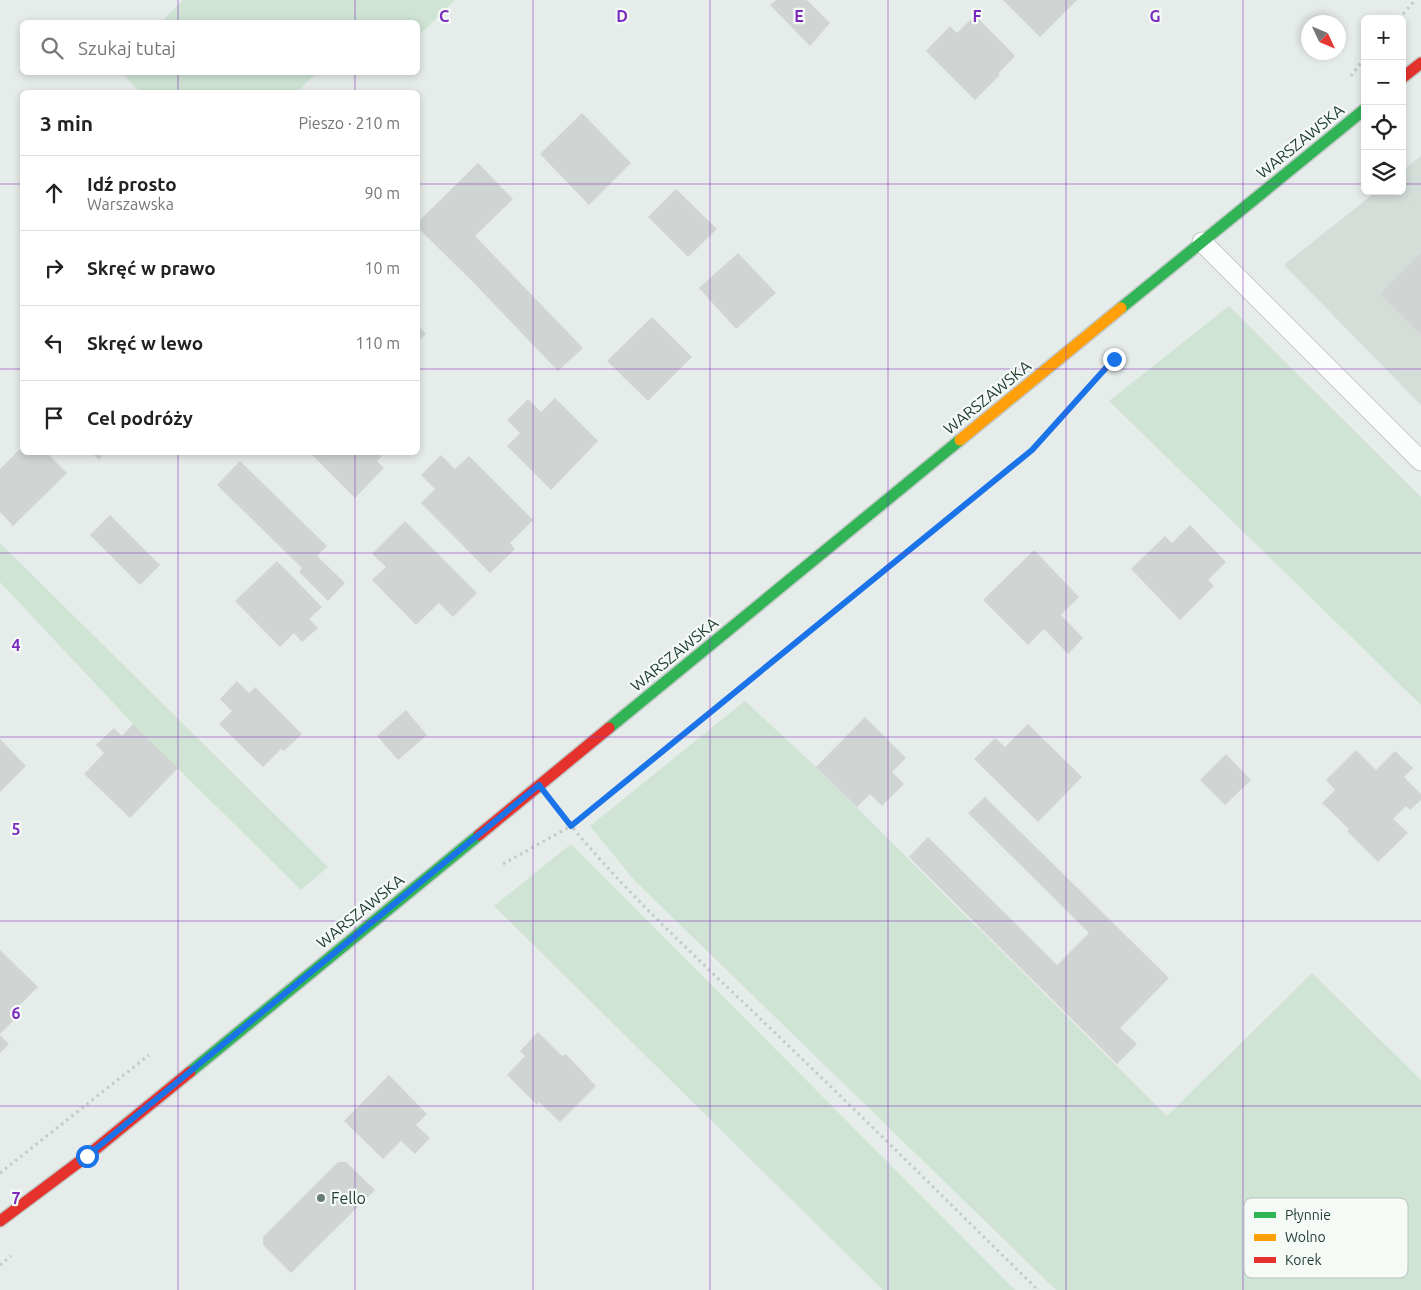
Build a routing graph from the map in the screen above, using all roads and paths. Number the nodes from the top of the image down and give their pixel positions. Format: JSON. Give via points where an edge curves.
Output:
{"nodes":[{"id":1,"x":1416,"y":0,"type":"edge"},
{"id":2,"x":1403,"y":15,"type":"edge"},
{"id":3,"x":1421,"y":63,"type":"edge"},
{"id":4,"x":1406,"y":75,"type":"edge"},
{"id":5,"x":1361,"y":112,"type":"edge"},
{"id":6,"x":1202,"y":242,"type":"junction"},
{"id":7,"x":1102,"y":373,"type":"dead end"},
{"id":8,"x":1421,"y":461,"type":"edge"},
{"id":9,"x":539,"y":785,"type":"junction"},
{"id":10,"x":571,"y":826,"type":"junction"},
{"id":11,"x":497,"y":868,"type":"dead end"},
{"id":12,"x":0,"y":1221,"type":"edge"},
{"id":13,"x":15,"y":1253,"type":"dead end"},
{"id":14,"x":0,"y":1264,"type":"edge"},
{"id":15,"x":1038,"y":1290,"type":"edge"}],
"edges":[{"from":1,"to":2,"type":"path"},
{"from":3,"to":4,"type":"main road"},
{"from":5,"to":6,"type":"main road","name":"WARSZAWSKA"},
{"from":6,"to":8,"type":"lane"},
{"from":6,"to":9,"type":"main road","name":"WARSZAWSKA"},
{"from":7,"to":10,"type":"path","via":[[1032,450]]},
{"from":9,"to":10,"type":"path"},
{"from":9,"to":12,"type":"main road","name":"WARSZAWSKA","via":[[87,1156]]},
{"from":10,"to":11,"type":"path"},
{"from":10,"to":15,"type":"path","via":[[643,905]]},
{"from":13,"to":14,"type":"path"}]}
